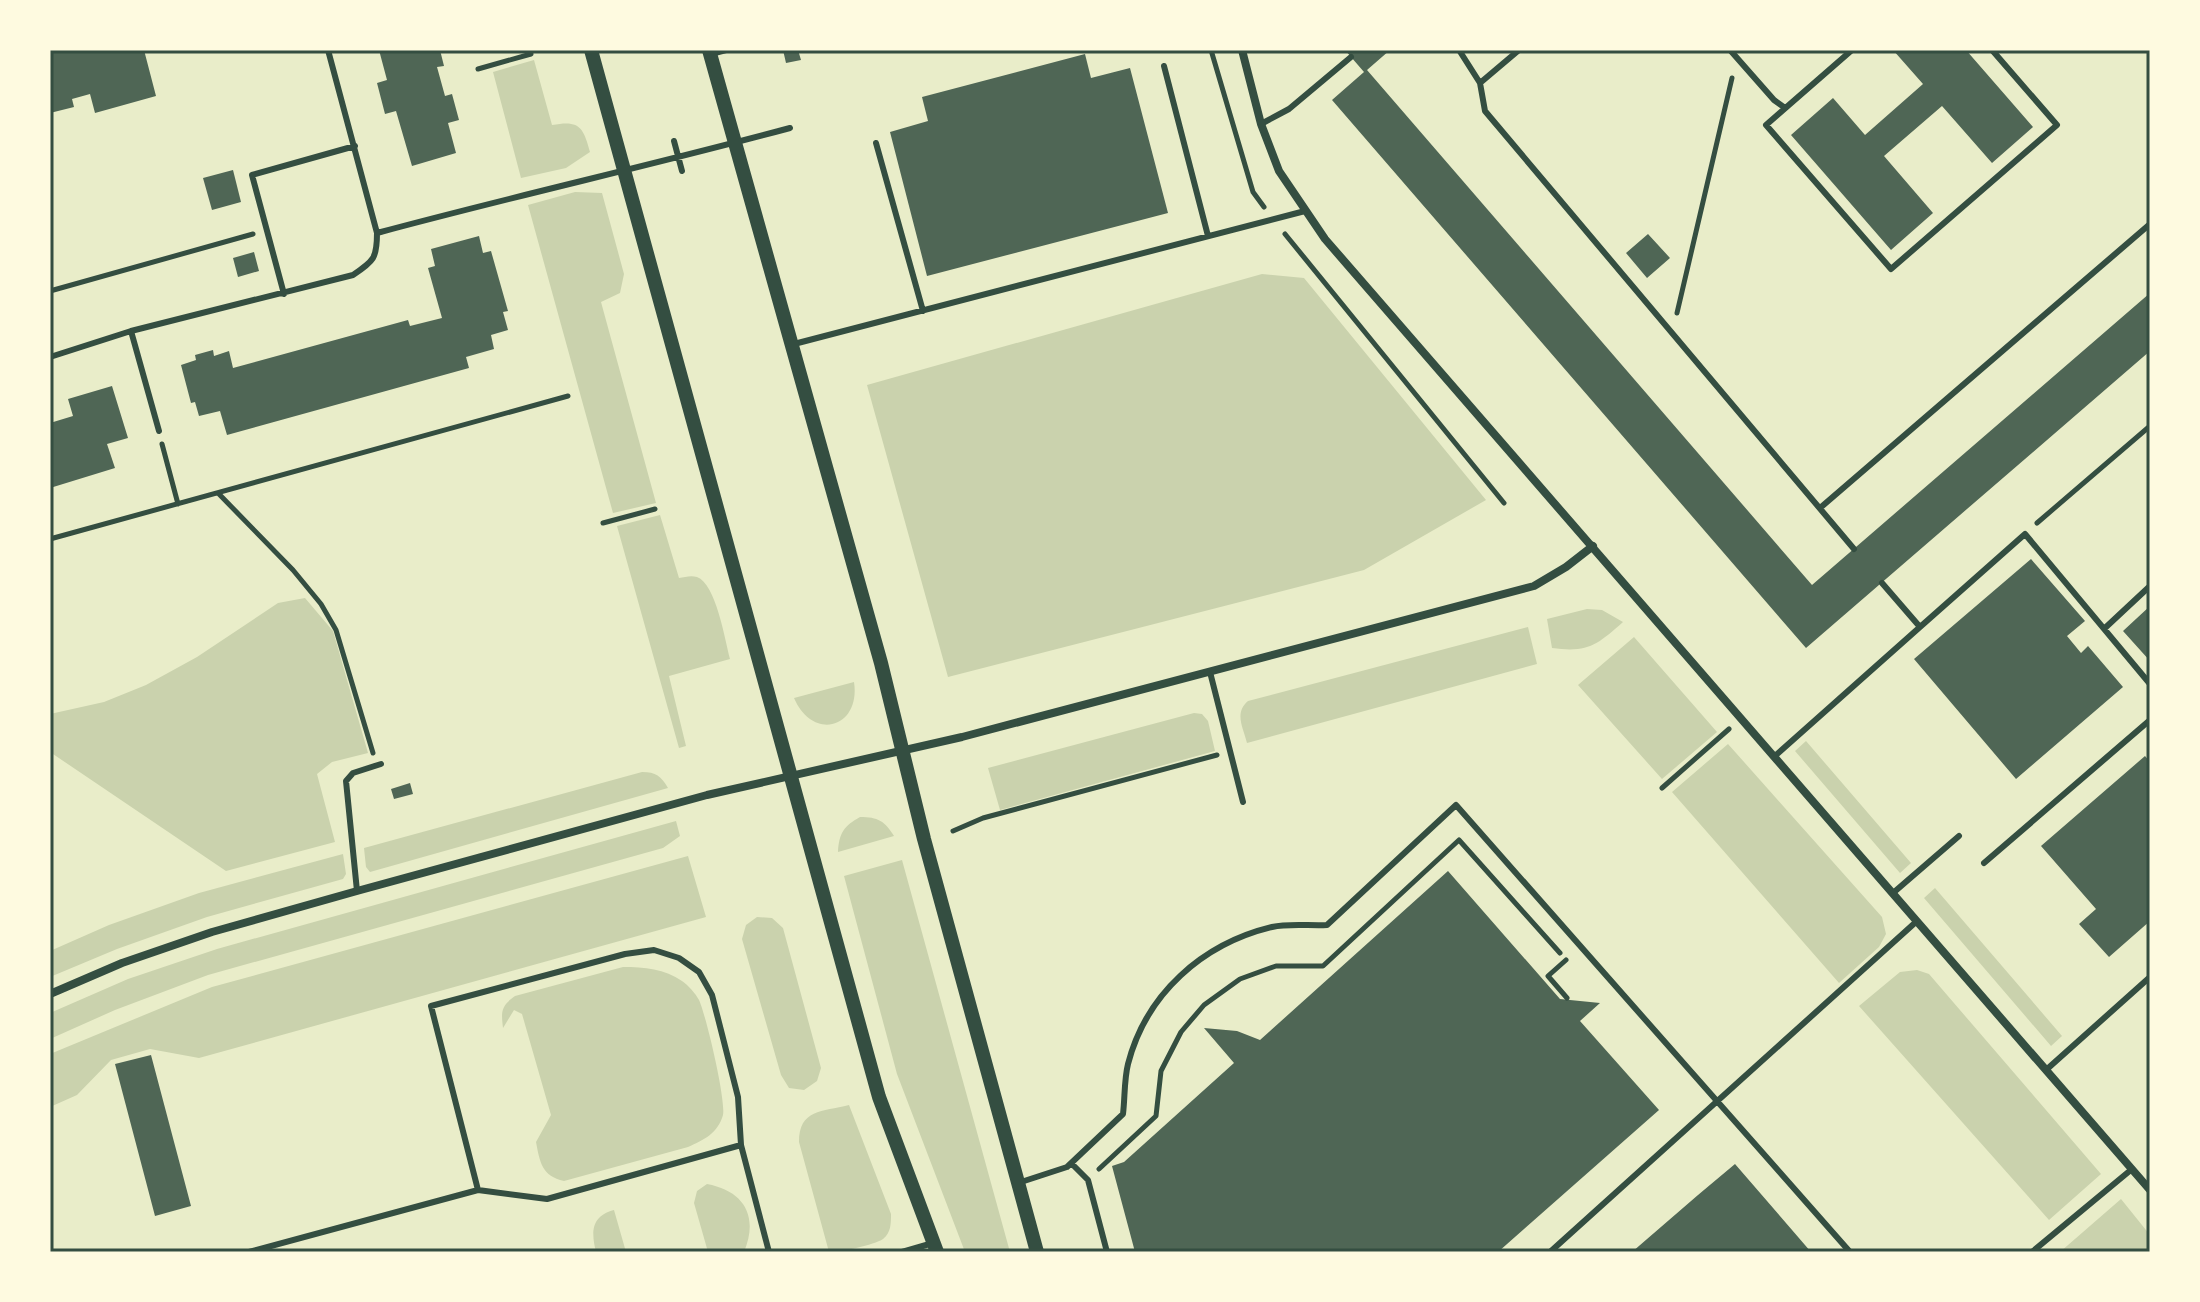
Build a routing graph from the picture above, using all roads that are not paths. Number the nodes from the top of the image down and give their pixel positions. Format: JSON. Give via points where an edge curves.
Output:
{"nodes":[{"id":1,"x":328,"y":50,"type":"edge"},
{"id":2,"x":591,"y":50,"type":"edge"},
{"id":3,"x":726,"y":50,"type":"edge"},
{"id":4,"x":1242,"y":50,"type":"edge"},
{"id":5,"x":1459,"y":50,"type":"edge"},
{"id":6,"x":1519,"y":50,"type":"edge"},
{"id":7,"x":1730,"y":50,"type":"edge"},
{"id":8,"x":1852,"y":50,"type":"edge"},
{"id":9,"x":1992,"y":50,"type":"edge"},
{"id":10,"x":710,"y":52,"type":"edge"},
{"id":11,"x":1351,"y":57,"type":"dead end"},
{"id":12,"x":1164,"y":66,"type":"dead end"},
{"id":13,"x":1480,"y":83,"type":"junction"},
{"id":14,"x":1785,"y":108,"type":"junction"},
{"id":15,"x":1261,"y":124,"type":"junction"},
{"id":16,"x":790,"y":128,"type":"dead end"},
{"id":17,"x":674,"y":141,"type":"dead end"},
{"id":18,"x":735,"y":142,"type":"junction"},
{"id":19,"x":876,"y":143,"type":"dead end"},
{"id":20,"x":355,"y":146,"type":"junction"},
{"id":21,"x":678,"y":156,"type":"junction"},
{"id":22,"x":626,"y":170,"type":"junction"},
{"id":23,"x":682,"y":171,"type":"dead end"},
{"id":24,"x":1305,"y":211,"type":"junction"},
{"id":25,"x":2150,"y":224,"type":"edge"},
{"id":26,"x":377,"y":233,"type":"junction"},
{"id":27,"x":1208,"y":236,"type":"junction"},
{"id":28,"x":284,"y":294,"type":"junction"},
{"id":29,"x":923,"y":311,"type":"junction"},
{"id":30,"x":131,"y":331,"type":"junction"},
{"id":31,"x":791,"y":345,"type":"junction"},
{"id":32,"x":50,"y":357,"type":"edge"},
{"id":33,"x":159,"y":431,"type":"road end"},
{"id":34,"x":1820,"y":508,"type":"junction"},
{"id":35,"x":1593,"y":546,"type":"junction"},
{"id":36,"x":1854,"y":549,"type":"dead end"},
{"id":37,"x":1882,"y":583,"type":"dead end"},
{"id":38,"x":2150,"y":586,"type":"edge"},
{"id":39,"x":1920,"y":627,"type":"junction"},
{"id":40,"x":2105,"y":628,"type":"junction"},
{"id":41,"x":1210,"y":672,"type":"junction"},
{"id":42,"x":2150,"y":684,"type":"edge"},
{"id":43,"x":2150,"y":720,"type":"edge"},
{"id":44,"x":902,"y":751,"type":"junction"},
{"id":45,"x":1775,"y":756,"type":"junction"},
{"id":46,"x":378,"y":765,"type":"road end"},
{"id":47,"x":791,"y":776,"type":"junction"},
{"id":48,"x":1243,"y":802,"type":"dead end"},
{"id":49,"x":1959,"y":836,"type":"dead end"},
{"id":50,"x":1984,"y":863,"type":"dead end"},
{"id":51,"x":357,"y":891,"type":"junction"},
{"id":52,"x":1893,"y":893,"type":"junction"},
{"id":53,"x":1917,"y":921,"type":"junction"},
{"id":54,"x":2150,"y":977,"type":"edge"},
{"id":55,"x":50,"y":994,"type":"edge"},
{"id":56,"x":2046,"y":1070,"type":"junction"},
{"id":57,"x":1717,"y":1101,"type":"junction"},
{"id":58,"x":741,"y":1145,"type":"junction"},
{"id":59,"x":1072,"y":1164,"type":"junction"},
{"id":60,"x":2132,"y":1169,"type":"junction"},
{"id":61,"x":1018,"y":1183,"type":"junction"},
{"id":62,"x":478,"y":1190,"type":"junction"},
{"id":63,"x":2150,"y":1190,"type":"edge"},
{"id":64,"x":935,"y":1248,"type":"edge"},
{"id":65,"x":249,"y":1252,"type":"edge"},
{"id":66,"x":769,"y":1252,"type":"edge"},
{"id":67,"x":902,"y":1252,"type":"edge"},
{"id":68,"x":1037,"y":1252,"type":"edge"},
{"id":69,"x":1107,"y":1252,"type":"edge"},
{"id":70,"x":1550,"y":1252,"type":"edge"},
{"id":71,"x":1850,"y":1252,"type":"edge"},
{"id":72,"x":2032,"y":1252,"type":"edge"}],
"edges":[{"from":1,"to":20,"type":"lane"},
{"from":2,"to":22,"type":"street"},
{"from":3,"to":10,"type":"lane"},
{"from":4,"to":15,"type":"street"},
{"from":5,"to":13,"type":"lane"},
{"from":6,"to":13,"type":"lane"},
{"from":7,"to":14,"type":"lane"},
{"from":8,"to":14,"type":"lane"},
{"from":9,"to":14,"type":"lane","via":[[2057,125],[1891,269],[1766,125]]},
{"from":10,"to":18,"type":"street"},
{"from":11,"to":15,"type":"lane","via":[[1289,109]]},
{"from":12,"to":27,"type":"lane"},
{"from":13,"to":34,"type":"lane","via":[[1485,111]]},
{"from":15,"to":24,"type":"street","via":[[1279,171]]},
{"from":16,"to":18,"type":"lane"},
{"from":17,"to":21,"type":"lane"},
{"from":18,"to":21,"type":"lane"},
{"from":18,"to":31,"type":"street"},
{"from":19,"to":29,"type":"lane"},
{"from":20,"to":26,"type":"lane"},
{"from":20,"to":28,"type":"lane","via":[[252,175]]},
{"from":21,"to":22,"type":"lane"},
{"from":21,"to":23,"type":"lane"},
{"from":22,"to":26,"type":"lane"},
{"from":22,"to":47,"type":"street"},
{"from":24,"to":27,"type":"lane"},
{"from":24,"to":35,"type":"street"},
{"from":25,"to":34,"type":"lane"},
{"from":26,"to":28,"type":"lane","via":[[377,253],[361,270]]},
{"from":27,"to":29,"type":"lane"},
{"from":28,"to":30,"type":"lane"},
{"from":29,"to":31,"type":"lane"},
{"from":30,"to":32,"type":"lane"},
{"from":30,"to":33,"type":"lane"},
{"from":31,"to":44,"type":"street"},
{"from":34,"to":36,"type":"lane"},
{"from":35,"to":41,"type":"street","via":[[1534,586]]},
{"from":35,"to":45,"type":"street"},
{"from":37,"to":39,"type":"lane"},
{"from":38,"to":40,"type":"lane"},
{"from":39,"to":40,"type":"lane","via":[[2025,534]]},
{"from":39,"to":45,"type":"lane"},
{"from":40,"to":42,"type":"lane"},
{"from":41,"to":44,"type":"street"},
{"from":41,"to":48,"type":"lane"},
{"from":43,"to":50,"type":"lane"},
{"from":44,"to":47,"type":"street"},
{"from":44,"to":61,"type":"street"},
{"from":45,"to":52,"type":"street"},
{"from":46,"to":51,"type":"lane","via":[[353,773],[346,781]]},
{"from":47,"to":51,"type":"street"},
{"from":47,"to":64,"type":"street","via":[[879,1097]]},
{"from":49,"to":52,"type":"lane"},
{"from":51,"to":55,"type":"street","via":[[212,932]]},
{"from":52,"to":53,"type":"street"},
{"from":53,"to":56,"type":"street"},
{"from":53,"to":57,"type":"lane"},
{"from":54,"to":56,"type":"lane"},
{"from":56,"to":60,"type":"street"},
{"from":57,"to":59,"type":"lane","via":[[1456,805],[1327,925],[1275,926],[1223,943],[1174,980],[1145,1017],[1127,1066],[1123,1114]]},
{"from":57,"to":70,"type":"lane"},
{"from":57,"to":71,"type":"lane"},
{"from":58,"to":62,"type":"lane","via":[[547,1199]]},
{"from":58,"to":62,"type":"lane","via":[[738,1097],[712,995],[699,972],[654,950],[625,954],[431,1006]]},
{"from":58,"to":66,"type":"lane"},
{"from":59,"to":61,"type":"lane"},
{"from":59,"to":69,"type":"lane","via":[[1088,1180]]},
{"from":60,"to":63,"type":"street"},
{"from":60,"to":72,"type":"lane"},
{"from":61,"to":68,"type":"street"},
{"from":62,"to":65,"type":"lane"},
{"from":64,"to":67,"type":"lane"}]}
